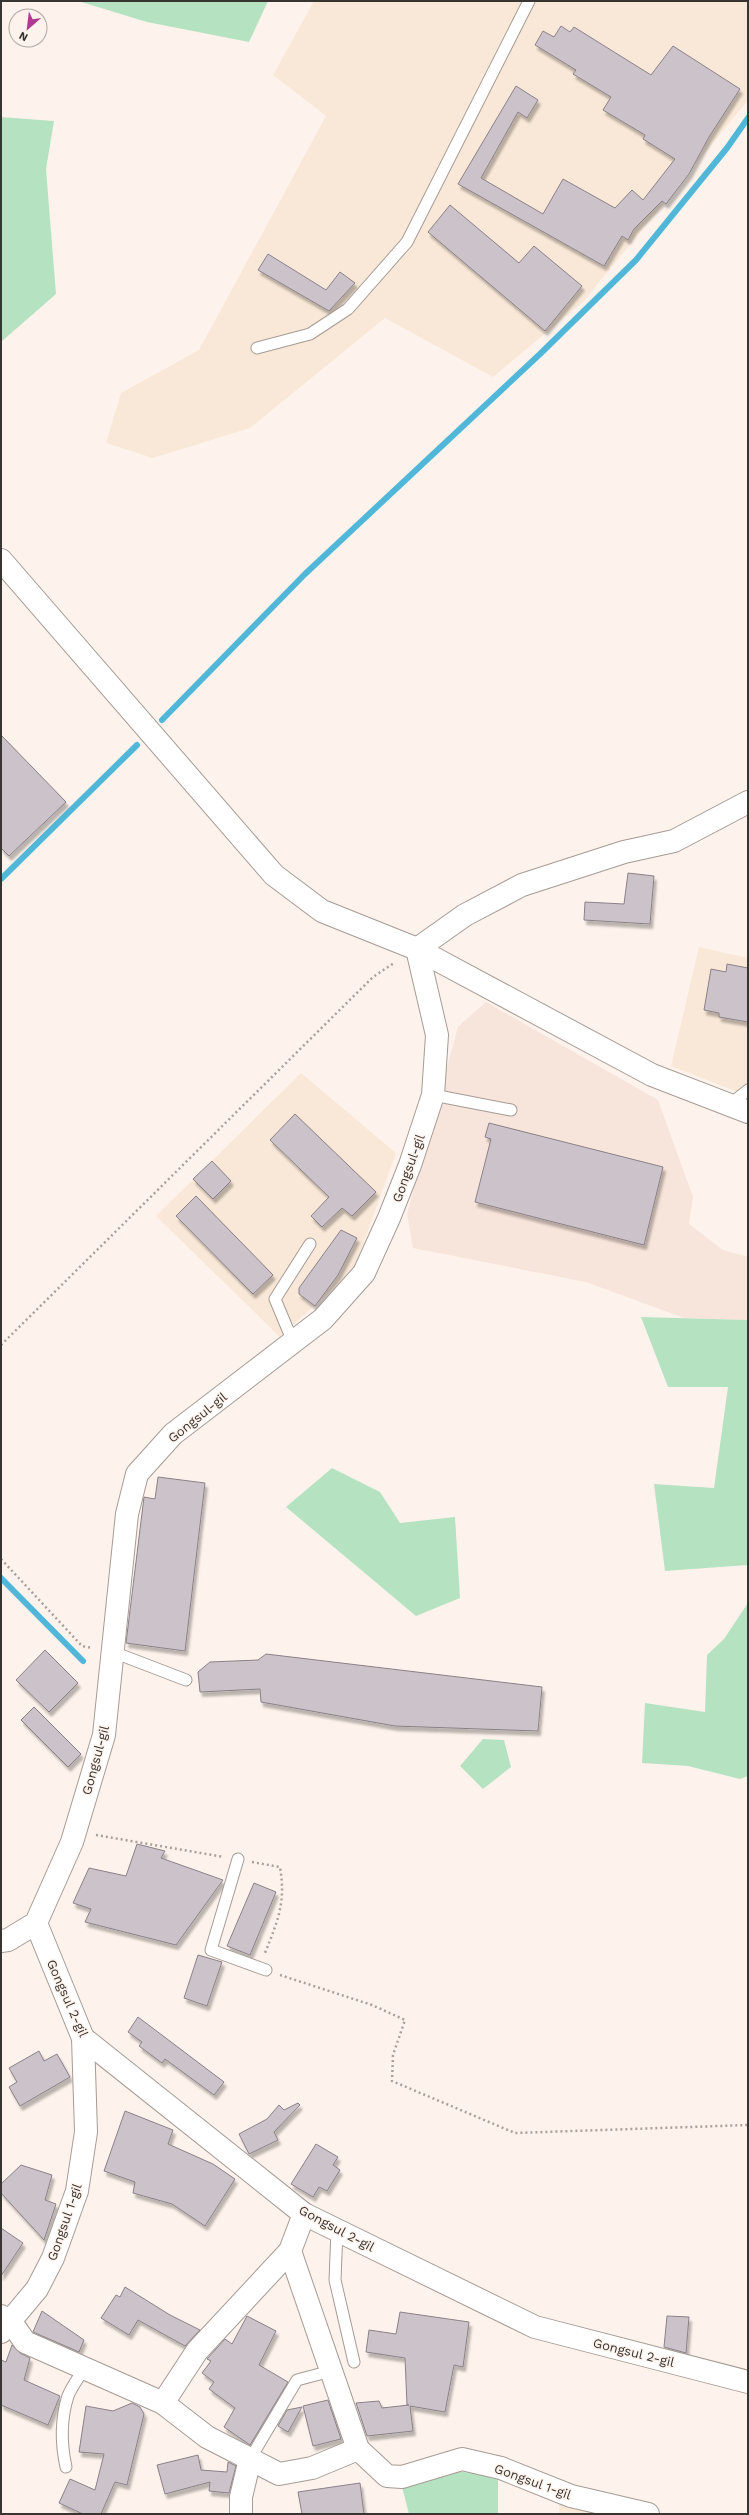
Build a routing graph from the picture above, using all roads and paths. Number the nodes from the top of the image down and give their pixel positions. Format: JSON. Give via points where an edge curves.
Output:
{"nodes":[{"id":1,"x":529,"y":1,"type":"edge"},
{"id":2,"x":257,"y":348,"type":"dead end"},
{"id":3,"x":3,"y":567,"type":"edge"},
{"id":4,"x":748,"y":802,"type":"edge"},
{"id":5,"x":417,"y":949,"type":"junction"},
{"id":6,"x":748,"y":1090,"type":"edge"},
{"id":7,"x":433,"y":1095,"type":"junction"},
{"id":8,"x":739,"y":1108,"type":"edge"},
{"id":9,"x":511,"y":1110,"type":"dead end"},
{"id":10,"x":310,"y":1244,"type":"dead end"},
{"id":11,"x":293,"y":1342,"type":"junction"},
{"id":12,"x":1,"y":1345,"type":"edge"},
{"id":13,"x":1,"y":1559,"type":"edge"},
{"id":14,"x":113,"y":1652,"type":"junction"},
{"id":15,"x":186,"y":1680,"type":"dead end"},
{"id":16,"x":76,"y":1831,"type":"junction"},
{"id":17,"x":238,"y":1860,"type":"junction"},
{"id":18,"x":36,"y":1923,"type":"junction"},
{"id":19,"x":1,"y":1941,"type":"edge"},
{"id":20,"x":266,"y":1970,"type":"junction"},
{"id":21,"x":84,"y":2038,"type":"junction"},
{"id":22,"x":748,"y":2125,"type":"edge"},
{"id":23,"x":304,"y":2214,"type":"junction"},
{"id":24,"x":337,"y":2230,"type":"junction"},
{"id":25,"x":290,"y":2251,"type":"junction"},
{"id":26,"x":4,"y":2323,"type":"edge"},
{"id":27,"x":354,"y":2362,"type":"dead end"},
{"id":28,"x":84,"y":2368,"type":"junction"},
{"id":29,"x":331,"y":2371,"type":"junction"},
{"id":30,"x":748,"y":2382,"type":"edge"},
{"id":31,"x":163,"y":2403,"type":"junction"},
{"id":32,"x":358,"y":2449,"type":"junction"},
{"id":33,"x":250,"y":2459,"type":"junction"},
{"id":34,"x":66,"y":2467,"type":"dead end"},
{"id":35,"x":241,"y":2514,"type":"edge"},
{"id":36,"x":648,"y":2514,"type":"edge"}],
"edges":[{"from":1,"to":2,"type":"lane","via":[[407,242],[348,309],[310,334]]},
{"from":3,"to":5,"type":"street","via":[[274,875],[322,911]]},
{"from":4,"to":5,"type":"street","via":[[674,841],[624,852],[522,885],[465,915]]},
{"from":5,"to":7,"type":"street","name":"Gongsul-gil","via":[[437,1035]]},
{"from":5,"to":8,"type":"street","via":[[652,1075]]},
{"from":5,"to":12,"type":"path","via":[[373,977]]},
{"from":6,"to":8,"type":"lane"},
{"from":7,"to":9,"type":"lane"},
{"from":7,"to":11,"type":"street","name":"Gongsul-gil","via":[[410,1165],[364,1273],[323,1318]]},
{"from":10,"to":11,"type":"lane","via":[[275,1299]]},
{"from":11,"to":14,"type":"street","name":"Gongsul-gil","via":[[173,1434],[137,1474],[127,1514]]},
{"from":13,"to":14,"type":"path","via":[[82,1646]]},
{"from":14,"to":15,"type":"lane"},
{"from":14,"to":16,"type":"street","name":"Gongsul-gil","via":[[104,1735]]},
{"from":16,"to":17,"type":"path"},
{"from":16,"to":18,"type":"street","name":"Gongsul-gil"},
{"from":17,"to":20,"type":"path","via":[[280,1867],[283,1883],[281,1912],[263,1959]]},
{"from":17,"to":20,"type":"lane","via":[[211,1950]]},
{"from":18,"to":19,"type":"street","via":[[8,1940]]},
{"from":18,"to":21,"type":"street","name":"Gongsul 2-gil"},
{"from":20,"to":22,"type":"path","via":[[372,2005],[405,2020],[393,2055],[392,2081],[515,2133]]},
{"from":21,"to":23,"type":"street","name":"Gongsul 2-gil"},
{"from":21,"to":26,"type":"street","name":"Gongsul 1-gil","via":[[86,2132],[77,2191],[53,2258],[37,2289]]},
{"from":23,"to":24,"type":"street","name":"Gongsul 2-gil"},
{"from":23,"to":25,"type":"street"},
{"from":24,"to":27,"type":"lane","via":[[335,2280]]},
{"from":24,"to":30,"type":"street","name":"Gongsul 2-gil","via":[[535,2327]]},
{"from":25,"to":29,"type":"street","name":"Gongsul 1-gil"},
{"from":25,"to":31,"type":"street","via":[[197,2351]]},
{"from":26,"to":28,"type":"street","name":"Gongsul 1-gil","via":[[24,2342]]},
{"from":28,"to":31,"type":"street","name":"Gongsul 1-gil"},
{"from":28,"to":34,"type":"lane","via":[[69,2395],[63,2421],[62,2450]]},
{"from":29,"to":32,"type":"street","name":"Gongsul 1-gil"},
{"from":29,"to":33,"type":"lane","via":[[297,2380]]},
{"from":31,"to":33,"type":"street","name":"Gongsul 1-gil","via":[[207,2437]]},
{"from":32,"to":33,"type":"street","name":"Gongsul 1-gil","via":[[312,2468],[279,2474]]},
{"from":32,"to":36,"type":"street","name":"Gongsul 1-gil","via":[[387,2476],[402,2477],[462,2459],[502,2468],[570,2496]]},
{"from":33,"to":35,"type":"street","via":[[241,2498]]}]}
